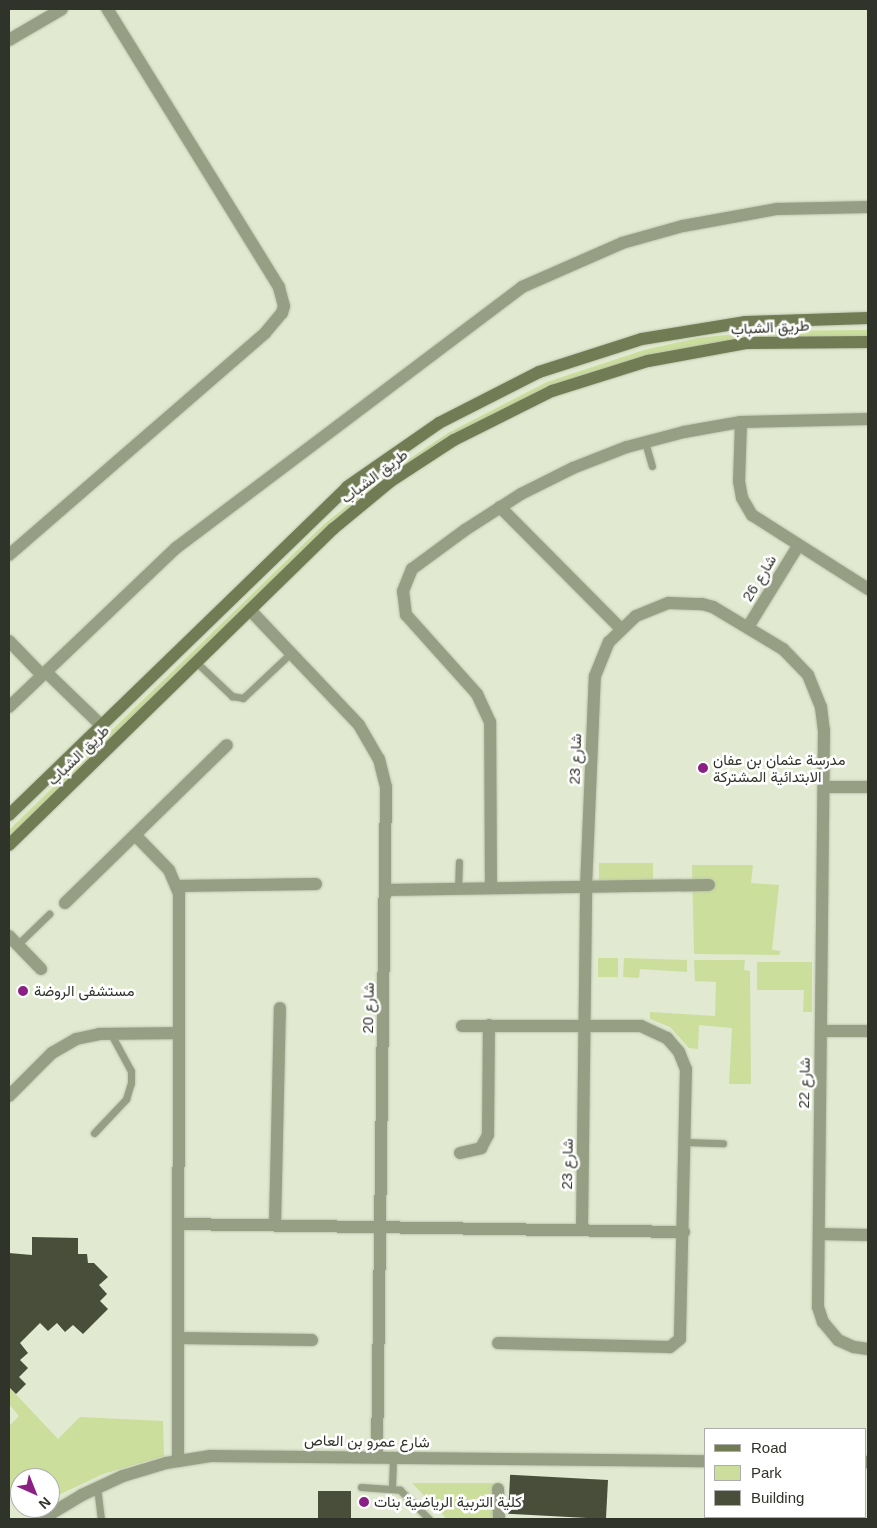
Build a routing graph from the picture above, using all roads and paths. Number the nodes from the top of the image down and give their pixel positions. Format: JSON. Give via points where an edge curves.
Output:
{"nodes":[{"id":1,"x":62,"y":9,"type":"edge"},
{"id":2,"x":108,"y":9,"type":"edge"},
{"id":3,"x":9,"y":40,"type":"edge"},
{"id":4,"x":868,"y":207,"type":"edge"},
{"id":5,"x":868,"y":318,"type":"edge"},
{"id":6,"x":868,"y":342,"type":"edge"},
{"id":7,"x":868,"y":419,"type":"edge"},
{"id":8,"x":741,"y":422,"type":"junction"},
{"id":9,"x":645,"y":442,"type":"junction"},
{"id":10,"x":652,"y":466,"type":"dead end"},
{"id":11,"x":500,"y":507,"type":"junction"},
{"id":12,"x":798,"y":546,"type":"junction"},
{"id":13,"x":9,"y":555,"type":"edge"},
{"id":14,"x":868,"y":589,"type":"edge"},
{"id":15,"x":250,"y":610,"type":"junction"},
{"id":16,"x":748,"y":627,"type":"junction"},
{"id":17,"x":620,"y":628,"type":"junction"},
{"id":18,"x":9,"y":641,"type":"edge"},
{"id":19,"x":291,"y":653,"type":"junction"},
{"id":20,"x":196,"y":662,"type":"junction"},
{"id":21,"x":44,"y":673,"type":"junction"},
{"id":22,"x":9,"y":707,"type":"edge"},
{"id":23,"x":102,"y":726,"type":"junction"},
{"id":24,"x":227,"y":745,"type":"dead end"},
{"id":25,"x":824,"y":787,"type":"junction"},
{"id":26,"x":868,"y":787,"type":"edge"},
{"id":27,"x":9,"y":816,"type":"edge"},
{"id":28,"x":135,"y":835,"type":"junction"},
{"id":29,"x":9,"y":845,"type":"edge"},
{"id":30,"x":459,"y":862,"type":"dead end"},
{"id":31,"x":316,"y":884,"type":"dead end"},
{"id":32,"x":709,"y":885,"type":"dead end"},
{"id":33,"x":177,"y":886,"type":"junction"},
{"id":34,"x":586,"y":887,"type":"junction"},
{"id":35,"x":491,"y":888,"type":"junction"},
{"id":36,"x":458,"y":889,"type":"junction"},
{"id":37,"x":386,"y":890,"type":"junction"},
{"id":38,"x":65,"y":903,"type":"dead end"},
{"id":39,"x":49,"y":914,"type":"dead end"},
{"id":40,"x":13,"y":940,"type":"edge"},
{"id":41,"x":41,"y":969,"type":"dead end"},
{"id":42,"x":280,"y":1008,"type":"dead end"},
{"id":43,"x":489,"y":1025,"type":"junction"},
{"id":44,"x":584,"y":1025,"type":"junction"},
{"id":45,"x":462,"y":1026,"type":"dead end"},
{"id":46,"x":821,"y":1031,"type":"junction"},
{"id":47,"x":868,"y":1031,"type":"edge"},
{"id":48,"x":178,"y":1033,"type":"junction"},
{"id":49,"x":111,"y":1034,"type":"junction"},
{"id":50,"x":9,"y":1096,"type":"edge"},
{"id":51,"x":94,"y":1133,"type":"dead end"},
{"id":52,"x":685,"y":1142,"type":"junction"},
{"id":53,"x":723,"y":1143,"type":"dead end"},
{"id":54,"x":460,"y":1153,"type":"dead end"},
{"id":55,"x":178,"y":1224,"type":"junction"},
{"id":56,"x":275,"y":1225,"type":"junction"},
{"id":57,"x":381,"y":1227,"type":"junction"},
{"id":58,"x":582,"y":1230,"type":"junction"},
{"id":59,"x":684,"y":1232,"type":"junction"},
{"id":60,"x":819,"y":1234,"type":"junction"},
{"id":61,"x":868,"y":1235,"type":"edge"},
{"id":62,"x":178,"y":1338,"type":"junction"},
{"id":63,"x":312,"y":1340,"type":"dead end"},
{"id":64,"x":498,"y":1343,"type":"dead end"},
{"id":65,"x":868,"y":1349,"type":"edge"},
{"id":66,"x":378,"y":1457,"type":"junction"},
{"id":67,"x":392,"y":1458,"type":"junction"},
{"id":68,"x":178,"y":1461,"type":"junction"},
{"id":69,"x":704,"y":1461,"type":"edge"},
{"id":70,"x":97,"y":1487,"type":"junction"},
{"id":71,"x":392,"y":1487,"type":"junction"},
{"id":72,"x":362,"y":1488,"type":"dead end"},
{"id":73,"x":498,"y":1489,"type":"dead end"},
{"id":74,"x":42,"y":1519,"type":"edge"},
{"id":75,"x":101,"y":1519,"type":"edge"},
{"id":76,"x":429,"y":1519,"type":"edge"},
{"id":77,"x":499,"y":1519,"type":"edge"}],
"edges":[{"from":1,"to":3,"type":"street"},
{"from":2,"to":13,"type":"street","via":[[279,287],[284,306],[279,317],[264,333]]},
{"from":4,"to":21,"type":"street","via":[[777,209],[692,224],[622,243],[522,287],[176,548]]},
{"from":5,"to":23,"type":"main road","name":"طريق الشباب","via":[[746,322],[668,333],[574,359],[471,404],[407,443],[347,487]]},
{"from":6,"to":15,"type":"main road","name":"طريق الشباب","via":[[780,341],[689,352],[616,370],[529,401],[454,440],[391,481],[333,529]]},
{"from":7,"to":8,"type":"street"},
{"from":8,"to":9,"type":"street"},
{"from":8,"to":12,"type":"street","via":[[738,472],[742,498],[760,522]]},
{"from":9,"to":10,"type":"lane"},
{"from":9,"to":11,"type":"street","via":[[573,468]]},
{"from":11,"to":17,"type":"street"},
{"from":11,"to":35,"type":"street","via":[[418,563],[405,583],[403,599],[410,622],[477,694],[488,718],[492,742]]},
{"from":12,"to":14,"type":"street"},
{"from":12,"to":16,"type":"street","name":"شارع 26"},
{"from":15,"to":19,"type":"street","name":"شارع 20"},
{"from":15,"to":20,"type":"main road","name":"طريق الشباب"},
{"from":16,"to":17,"type":"street","name":"شارع 23","via":[[713,607],[680,602],[647,610]]},
{"from":16,"to":25,"type":"street","name":"شارع 23","via":[[792,657],[813,686],[823,718]]},
{"from":17,"to":34,"type":"street","name":"شارع 23","via":[[603,653],[595,676]]},
{"from":18,"to":21,"type":"street"},
{"from":19,"to":20,"type":"lane","via":[[243,698],[232,696]]},
{"from":19,"to":37,"type":"street","name":"شارع 20","via":[[359,724],[379,759],[387,803]]},
{"from":20,"to":29,"type":"main road","name":"طريق الشباب"},
{"from":21,"to":22,"type":"street"},
{"from":21,"to":23,"type":"street"},
{"from":23,"to":27,"type":"main road","name":"طريق الشباب"},
{"from":24,"to":28,"type":"street"},
{"from":25,"to":26,"type":"street"},
{"from":25,"to":46,"type":"street","name":"شارع 22"},
{"from":28,"to":33,"type":"street","via":[[169,870]]},
{"from":28,"to":38,"type":"street"},
{"from":30,"to":36,"type":"lane"},
{"from":31,"to":33,"type":"street"},
{"from":32,"to":34,"type":"street"},
{"from":33,"to":48,"type":"street"},
{"from":34,"to":35,"type":"street"},
{"from":34,"to":44,"type":"street","name":"شارع 23"},
{"from":35,"to":36,"type":"street"},
{"from":36,"to":37,"type":"street"},
{"from":37,"to":57,"type":"street","name":"شارع 20"},
{"from":39,"to":40,"type":"lane"},
{"from":40,"to":41,"type":"street"},
{"from":42,"to":56,"type":"street"},
{"from":43,"to":44,"type":"street"},
{"from":43,"to":45,"type":"street"},
{"from":43,"to":54,"type":"street","via":[[488,1135],[477,1151]]},
{"from":44,"to":52,"type":"street","via":[[641,1026],[659,1032],[674,1044],[686,1069]]},
{"from":44,"to":58,"type":"street","name":"شارع 23"},
{"from":46,"to":47,"type":"street"},
{"from":46,"to":60,"type":"street","name":"شارع 22"},
{"from":48,"to":49,"type":"street"},
{"from":48,"to":55,"type":"street"},
{"from":49,"to":50,"type":"street","via":[[87,1036],[64,1044]]},
{"from":49,"to":51,"type":"lane","via":[[130,1071],[131,1083],[126,1099]]},
{"from":52,"to":53,"type":"lane"},
{"from":52,"to":59,"type":"street"},
{"from":55,"to":56,"type":"street"},
{"from":55,"to":62,"type":"street"},
{"from":56,"to":57,"type":"street"},
{"from":57,"to":58,"type":"street"},
{"from":57,"to":66,"type":"street","name":"شارع 20"},
{"from":58,"to":59,"type":"street"},
{"from":59,"to":64,"type":"street","via":[[682,1330],[674,1345]]},
{"from":60,"to":61,"type":"street"},
{"from":60,"to":65,"type":"street","name":"شارع 22","via":[[818,1307],[823,1322],[838,1340],[854,1348]]},
{"from":62,"to":63,"type":"street"},
{"from":62,"to":68,"type":"street"},
{"from":66,"to":67,"type":"street","name":"شارع عمرو بن العاص"},
{"from":66,"to":68,"type":"street","name":"شارع عمرو بن العاص","via":[[210,1456]]},
{"from":67,"to":69,"type":"street","name":"شارع عمرو بن العاص"},
{"from":67,"to":71,"type":"lane"},
{"from":68,"to":70,"type":"street","name":"شارع عمرو بن العاص","via":[[144,1469]]},
{"from":70,"to":74,"type":"street","name":"شارع عمرو بن العاص"},
{"from":70,"to":75,"type":"lane"},
{"from":71,"to":72,"type":"lane"},
{"from":71,"to":76,"type":"lane","via":[[409,1496]]},
{"from":73,"to":77,"type":"street"}]}
